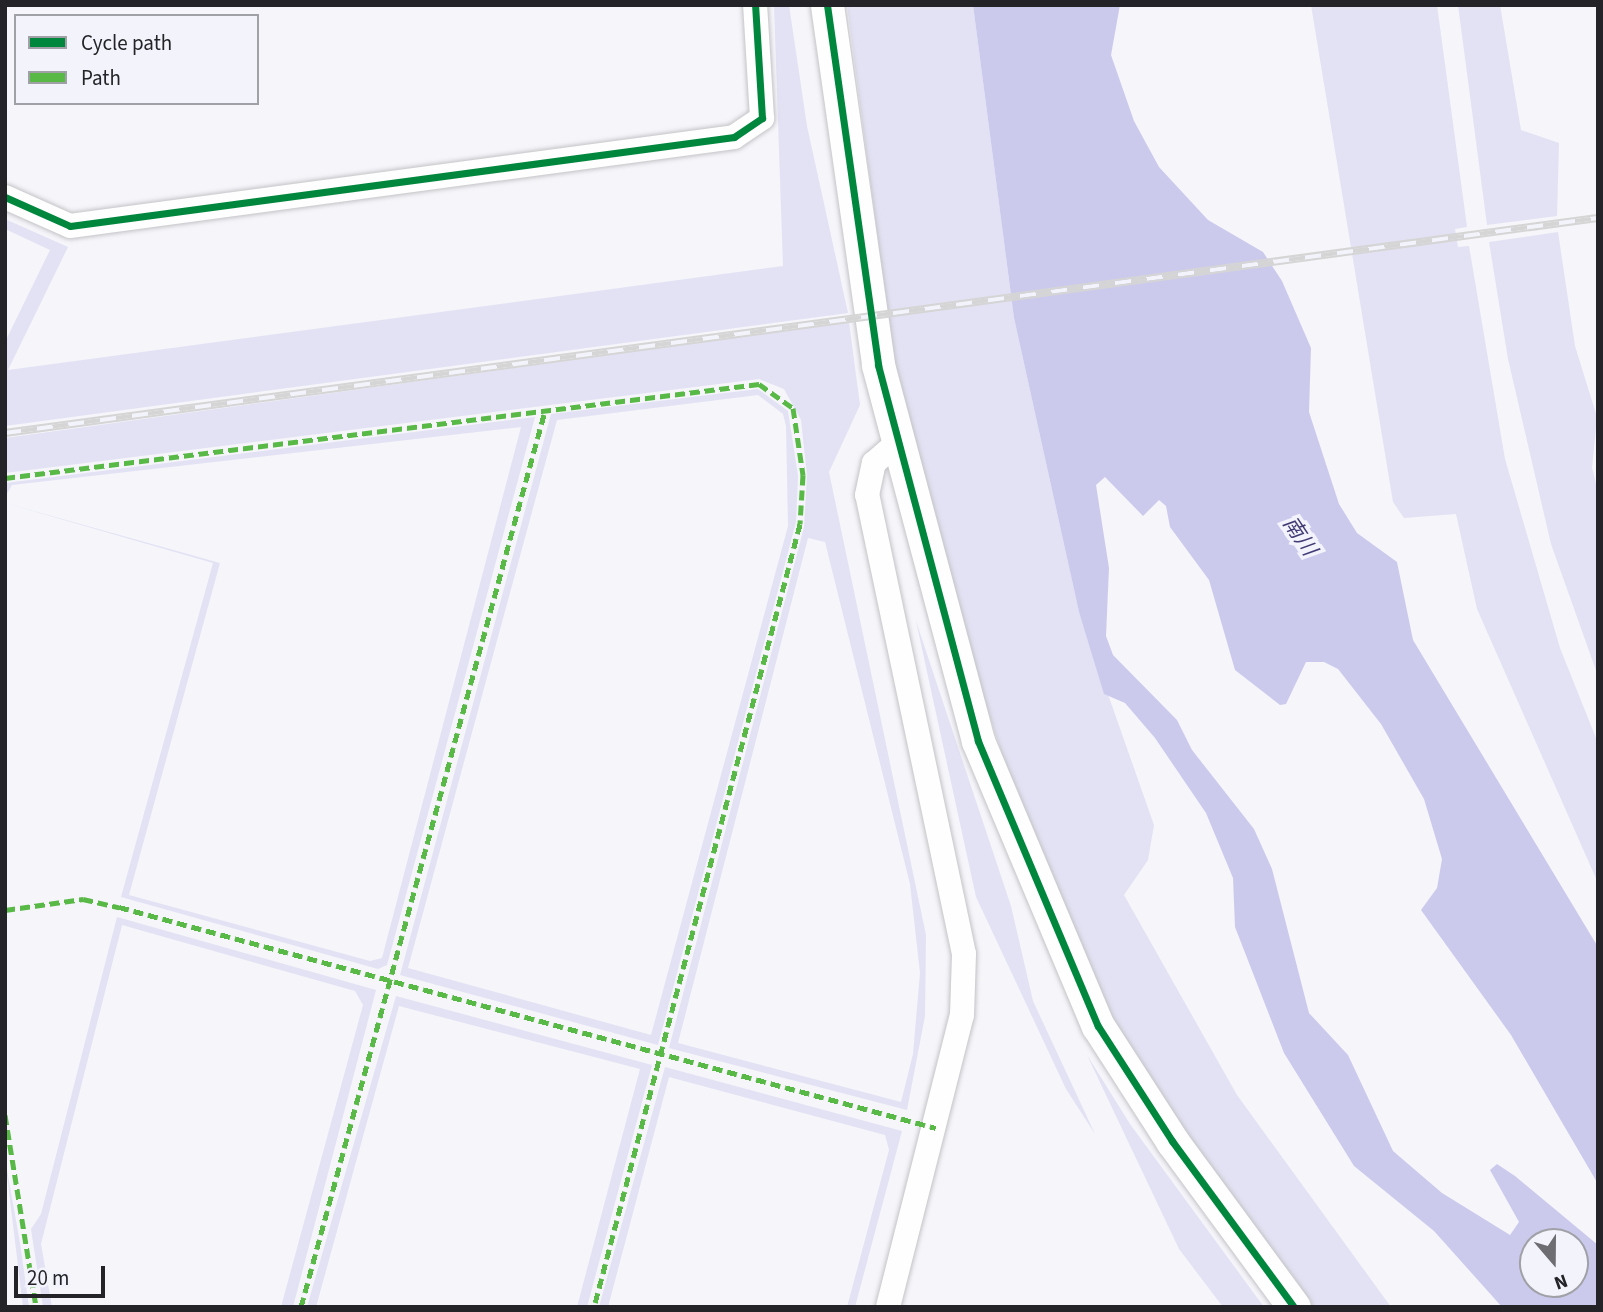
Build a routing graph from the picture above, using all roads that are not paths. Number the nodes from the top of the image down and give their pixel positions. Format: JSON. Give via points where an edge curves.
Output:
{"nodes":[{"id":1,"x":755,"y":5,"type":"edge"},
{"id":2,"x":827,"y":5,"type":"edge"},
{"id":3,"x":5,"y":197,"type":"edge"},
{"id":4,"x":897,"y":443,"type":"junction"},
{"id":5,"x":888,"y":1307,"type":"edge"},
{"id":6,"x":1294,"y":1307,"type":"edge"}],
"edges":[{"from":1,"to":3,"type":"street","via":[[762,118],[734,137],[70,226]]},
{"from":2,"to":4,"type":"street","via":[[869,315]]},
{"from":4,"to":5,"type":"street","via":[[874,463],[867,495],[964,954],[962,1015]]},
{"from":4,"to":6,"type":"street","via":[[978,741],[1074,979],[1141,1095]]}]}
